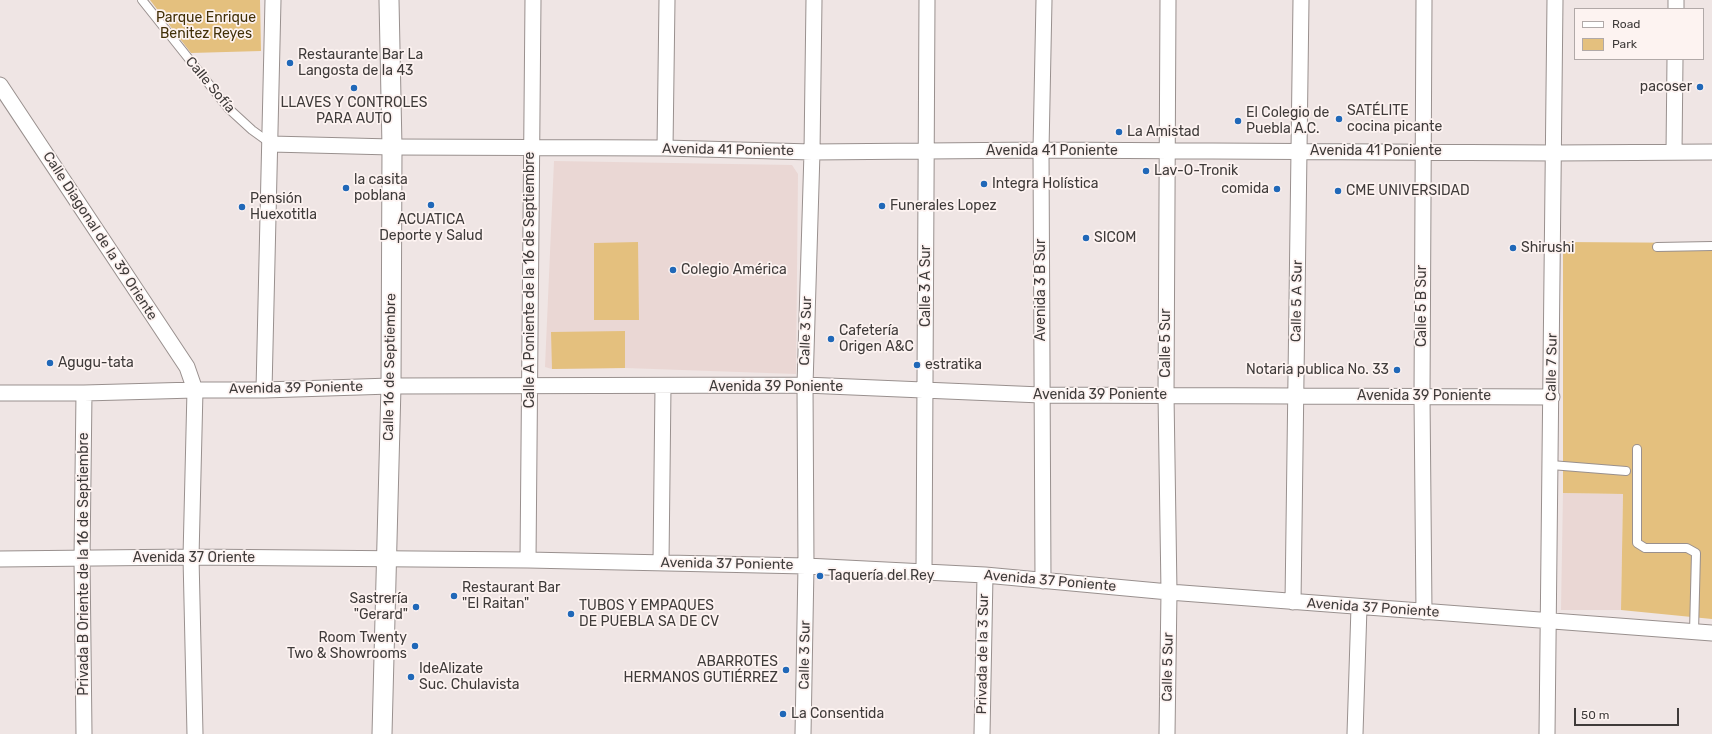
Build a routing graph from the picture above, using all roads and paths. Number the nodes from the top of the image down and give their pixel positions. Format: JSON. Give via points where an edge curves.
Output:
{"nodes":[{"id":1,"x":142,"y":0,"type":"edge"},
{"id":2,"x":273,"y":0,"type":"edge"},
{"id":3,"x":389,"y":0,"type":"edge"},
{"id":4,"x":532,"y":0,"type":"edge"},
{"id":5,"x":667,"y":0,"type":"edge"},
{"id":6,"x":814,"y":0,"type":"edge"},
{"id":7,"x":927,"y":0,"type":"edge"},
{"id":8,"x":1044,"y":0,"type":"edge"},
{"id":9,"x":1168,"y":0,"type":"edge"},
{"id":10,"x":1301,"y":0,"type":"edge"},
{"id":11,"x":1424,"y":0,"type":"edge"},
{"id":12,"x":1555,"y":0,"type":"edge"},
{"id":13,"x":1675,"y":60,"type":"edge"},
{"id":14,"x":0,"y":84,"type":"edge"},
{"id":15,"x":270,"y":144,"type":"junction"},
{"id":16,"x":392,"y":147,"type":"junction"},
{"id":17,"x":531,"y":148,"type":"junction"},
{"id":18,"x":665,"y":148,"type":"junction"},
{"id":19,"x":1041,"y":150,"type":"junction"},
{"id":20,"x":926,"y":151,"type":"junction"},
{"id":21,"x":1167,"y":151,"type":"junction"},
{"id":22,"x":1422,"y":151,"type":"junction"},
{"id":23,"x":812,"y":152,"type":"junction"},
{"id":24,"x":1299,"y":152,"type":"junction"},
{"id":25,"x":1674,"y":152,"type":"junction"},
{"id":26,"x":1712,"y":152,"type":"edge"},
{"id":27,"x":1555,"y":153,"type":"junction"},
{"id":28,"x":1712,"y":246,"type":"edge"},
{"id":29,"x":1657,"y":247,"type":"dead end"},
{"id":30,"x":805,"y":385,"type":"junction"},
{"id":31,"x":391,"y":386,"type":"junction"},
{"id":32,"x":529,"y":386,"type":"junction"},
{"id":33,"x":663,"y":387,"type":"junction"},
{"id":34,"x":195,"y":390,"type":"junction"},
{"id":35,"x":264,"y":390,"type":"junction"},
{"id":36,"x":926,"y":390,"type":"junction"},
{"id":37,"x":0,"y":393,"type":"edge"},
{"id":38,"x":84,"y":393,"type":"junction"},
{"id":39,"x":1296,"y":394,"type":"junction"},
{"id":40,"x":1041,"y":395,"type":"junction"},
{"id":41,"x":1166,"y":395,"type":"junction"},
{"id":42,"x":1422,"y":396,"type":"junction"},
{"id":43,"x":1552,"y":397,"type":"junction"},
{"id":44,"x":1637,"y":449,"type":"dead end"},
{"id":45,"x":1551,"y":465,"type":"junction"},
{"id":46,"x":1626,"y":471,"type":"dead end"},
{"id":47,"x":191,"y":557,"type":"junction"},
{"id":48,"x":0,"y":559,"type":"edge"},
{"id":49,"x":82,"y":559,"type":"junction"},
{"id":50,"x":387,"y":559,"type":"junction"},
{"id":51,"x":528,"y":560,"type":"junction"},
{"id":52,"x":661,"y":562,"type":"junction"},
{"id":53,"x":806,"y":566,"type":"junction"},
{"id":54,"x":924,"y":572,"type":"junction"},
{"id":55,"x":985,"y":575,"type":"junction"},
{"id":56,"x":1043,"y":581,"type":"junction"},
{"id":57,"x":1169,"y":592,"type":"junction"},
{"id":58,"x":1293,"y":602,"type":"junction"},
{"id":59,"x":1359,"y":607,"type":"junction"},
{"id":60,"x":1424,"y":612,"type":"junction"},
{"id":61,"x":1549,"y":620,"type":"junction"},
{"id":62,"x":1694,"y":632,"type":"junction"},
{"id":63,"x":1712,"y":633,"type":"edge"},
{"id":64,"x":84,"y":734,"type":"edge"},
{"id":65,"x":195,"y":734,"type":"edge"},
{"id":66,"x":382,"y":734,"type":"edge"},
{"id":67,"x":804,"y":734,"type":"edge"},
{"id":68,"x":982,"y":734,"type":"edge"},
{"id":69,"x":1167,"y":734,"type":"edge"},
{"id":70,"x":1355,"y":734,"type":"edge"},
{"id":71,"x":1547,"y":734,"type":"edge"}],
"edges":[{"from":1,"to":15,"type":"lane","name":"Calle Sofía","via":[[228,108]]},
{"from":2,"to":15,"type":"street"},
{"from":3,"to":16,"type":"street","name":"Calle 16 de Septiembre"},
{"from":4,"to":17,"type":"street","name":"Calle A Poniente de la 16 de Septiembre"},
{"from":5,"to":18,"type":"street"},
{"from":6,"to":23,"type":"street","name":"Calle 3 Sur"},
{"from":7,"to":20,"type":"street","name":"Calle 3 A Sur"},
{"from":8,"to":19,"type":"street","name":"Avenida 3 B Sur"},
{"from":9,"to":21,"type":"street","name":"Calle 5 Sur"},
{"from":10,"to":24,"type":"street","name":"Calle 5 A Sur"},
{"from":11,"to":22,"type":"street","name":"Calle 5 B Sur"},
{"from":12,"to":27,"type":"street","name":"Calle 7 Sur"},
{"from":13,"to":25,"type":"street"},
{"from":14,"to":34,"type":"street","name":"Calle Diagonal de la 39 Oriente","via":[[187,367]]},
{"from":15,"to":16,"type":"street","name":"Avenida 41 Poniente"},
{"from":15,"to":35,"type":"street"},
{"from":16,"to":17,"type":"street","name":"Avenida 41 Poniente"},
{"from":16,"to":31,"type":"street","name":"Calle 16 de Septiembre"},
{"from":17,"to":18,"type":"street","name":"Avenida 41 Poniente"},
{"from":17,"to":32,"type":"street","name":"Calle A Poniente de la 16 de Septiembre"},
{"from":18,"to":23,"type":"street","name":"Avenida 41 Poniente"},
{"from":19,"to":20,"type":"street","name":"Avenida 41 Poniente"},
{"from":19,"to":21,"type":"street","name":"Avenida 41 Poniente"},
{"from":19,"to":40,"type":"street","name":"Avenida 3 B Sur"},
{"from":20,"to":23,"type":"street","name":"Avenida 41 Poniente"},
{"from":20,"to":36,"type":"street","name":"Calle 3 A Sur"},
{"from":21,"to":24,"type":"street","name":"Avenida 41 Poniente"},
{"from":21,"to":41,"type":"street","name":"Calle 5 Sur"},
{"from":22,"to":24,"type":"street","name":"Avenida 41 Poniente"},
{"from":22,"to":27,"type":"street","name":"Avenida 41 Poniente"},
{"from":22,"to":42,"type":"street","name":"Calle 5 B Sur"},
{"from":23,"to":30,"type":"street","name":"Calle 3 Sur"},
{"from":24,"to":39,"type":"street","name":"Calle 5 A Sur"},
{"from":25,"to":26,"type":"street","name":"Avenida 41 Poniente"},
{"from":25,"to":27,"type":"street","name":"Avenida 41 Poniente"},
{"from":27,"to":43,"type":"street","name":"Calle 7 Sur"},
{"from":28,"to":29,"type":"lane"},
{"from":30,"to":33,"type":"street","name":"Avenida 39 Poniente"},
{"from":30,"to":36,"type":"street","name":"Avenida 39 Poniente"},
{"from":30,"to":53,"type":"street","name":"Calle 3 Sur"},
{"from":31,"to":32,"type":"street","name":"Avenida 39 Poniente"},
{"from":31,"to":35,"type":"street","name":"Avenida 39 Poniente"},
{"from":31,"to":50,"type":"street","name":"Calle 16 de Septiembre"},
{"from":32,"to":33,"type":"street","name":"Avenida 39 Poniente"},
{"from":32,"to":51,"type":"street","name":"Calle A Poniente de la 16 de Septiembre"},
{"from":33,"to":52,"type":"street"},
{"from":34,"to":35,"type":"street","name":"Avenida 39 Poniente"},
{"from":34,"to":38,"type":"street","name":"Avenida 39 Poniente"},
{"from":34,"to":47,"type":"street"},
{"from":36,"to":40,"type":"street","name":"Avenida 39 Poniente"},
{"from":36,"to":54,"type":"street","name":"Calle 3 A Sur"},
{"from":37,"to":38,"type":"street","name":"Avenida 39 Poniente"},
{"from":38,"to":49,"type":"street","name":"Privada B Oriente de la 16 de Septiembre"},
{"from":39,"to":41,"type":"street","name":"Avenida 39 Poniente"},
{"from":39,"to":42,"type":"street","name":"Avenida 39 Poniente"},
{"from":39,"to":58,"type":"street","name":"Calle 5 A Sur"},
{"from":40,"to":41,"type":"street","name":"Avenida 39 Poniente"},
{"from":40,"to":56,"type":"street","name":"Avenida 3 B Sur"},
{"from":41,"to":57,"type":"street","name":"Calle 5 Sur"},
{"from":42,"to":43,"type":"street","name":"Avenida 39 Poniente"},
{"from":42,"to":60,"type":"street","name":"Calle 5 B Sur"},
{"from":43,"to":45,"type":"street","name":"Calle 7 Sur"},
{"from":44,"to":62,"type":"lane","via":[[1637,543],[1645,548],[1687,548],[1696,553]]},
{"from":45,"to":46,"type":"lane"},
{"from":45,"to":61,"type":"street","name":"Calle 7 Sur"},
{"from":47,"to":49,"type":"street","name":"Avenida 37 Oriente"},
{"from":47,"to":50,"type":"street","name":"Avenida 37 Oriente"},
{"from":47,"to":65,"type":"street"},
{"from":48,"to":49,"type":"street","name":"Avenida 37 Oriente"},
{"from":49,"to":64,"type":"street","name":"Privada B Oriente de la 16 de Septiembre"},
{"from":50,"to":51,"type":"street","name":"Avenida 37 Poniente"},
{"from":50,"to":66,"type":"street","name":"Calle 16 de Septiembre"},
{"from":51,"to":52,"type":"street","name":"Avenida 37 Poniente"},
{"from":52,"to":53,"type":"street","name":"Avenida 37 Poniente"},
{"from":53,"to":54,"type":"street","name":"Avenida 37 Poniente"},
{"from":53,"to":67,"type":"street","name":"Calle 3 Sur"},
{"from":54,"to":55,"type":"street","name":"Avenida 37 Poniente"},
{"from":55,"to":56,"type":"street","name":"Avenida 37 Poniente"},
{"from":55,"to":68,"type":"street","name":"Privada de la 3 Sur"},
{"from":56,"to":57,"type":"street","name":"Avenida 37 Poniente"},
{"from":57,"to":58,"type":"street","name":"Avenida 37 Poniente"},
{"from":57,"to":69,"type":"street","name":"Calle 5 Sur"},
{"from":58,"to":59,"type":"street","name":"Avenida 37 Poniente"},
{"from":59,"to":60,"type":"street","name":"Avenida 37 Poniente"},
{"from":59,"to":70,"type":"street"},
{"from":60,"to":61,"type":"street","name":"Avenida 37 Poniente"},
{"from":61,"to":62,"type":"street","name":"Avenida 37 Poniente"},
{"from":61,"to":71,"type":"street","name":"Calle 7 Sur"},
{"from":62,"to":63,"type":"street","name":"Avenida 37 Poniente"}]}
